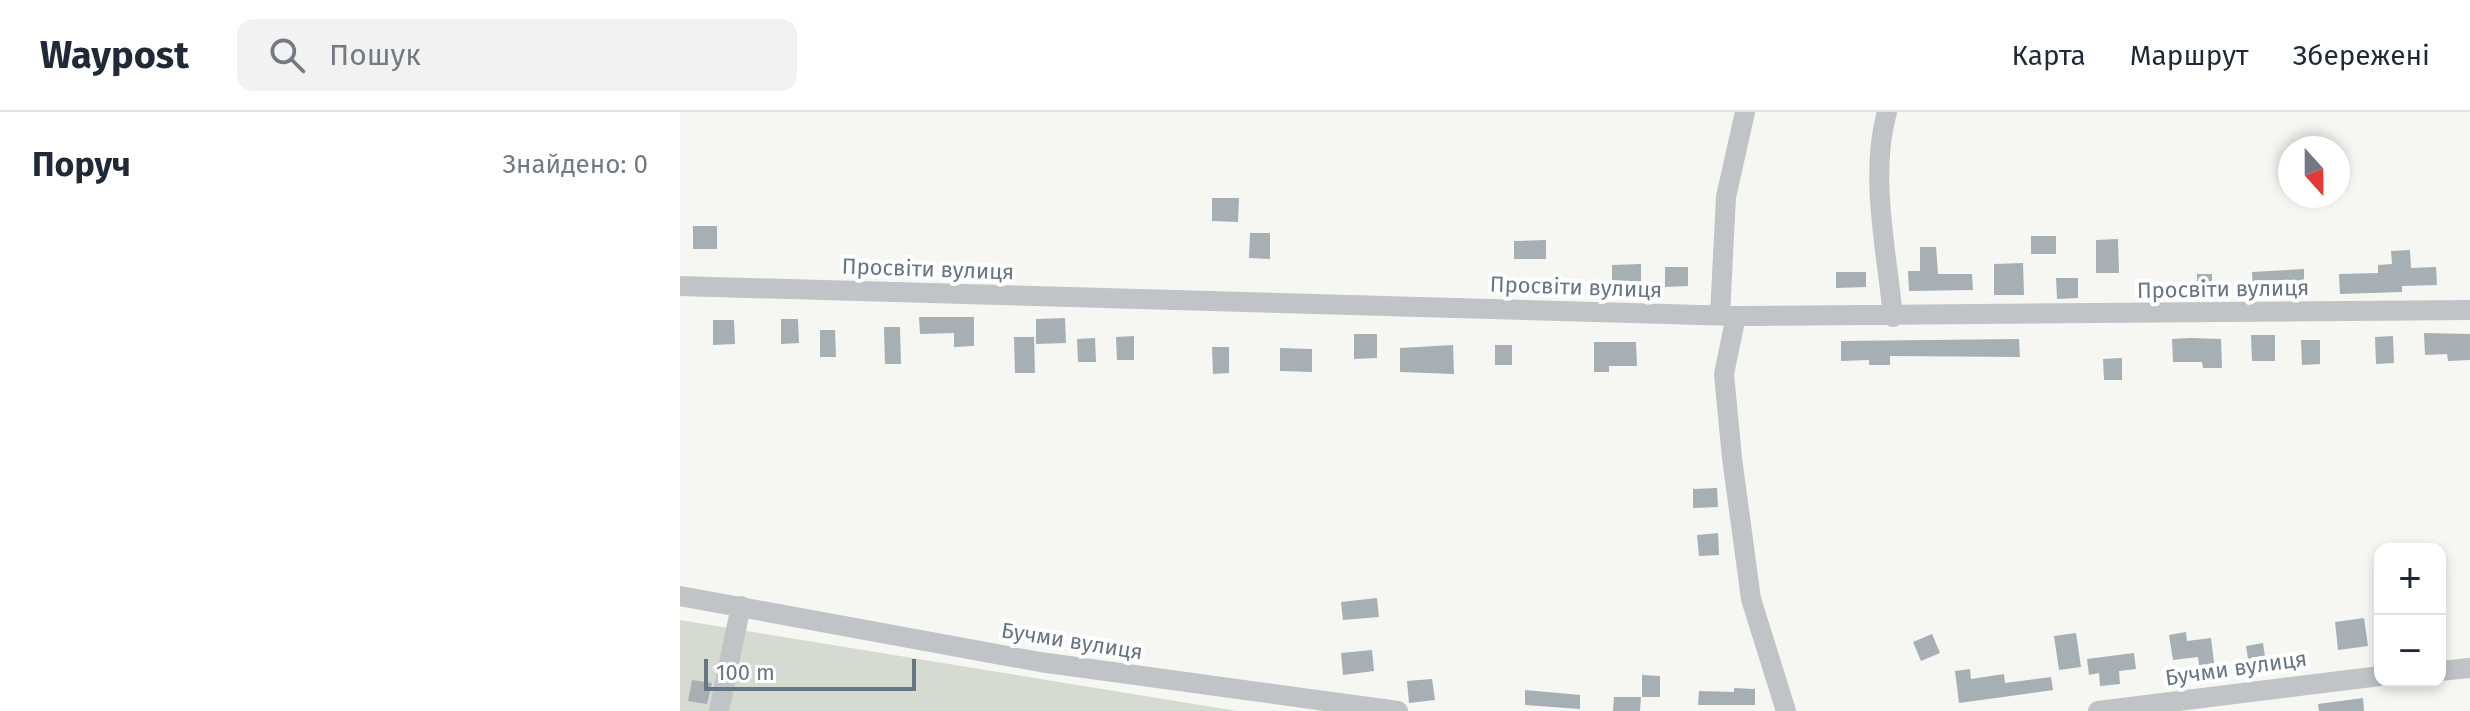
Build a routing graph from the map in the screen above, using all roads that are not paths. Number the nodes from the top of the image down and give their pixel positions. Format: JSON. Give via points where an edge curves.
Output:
{"nodes":[{"id":1,"x":1745,"y":112,"type":"edge"},
{"id":2,"x":1887,"y":112,"type":"edge"},
{"id":3,"x":680,"y":286,"type":"edge"},
{"id":4,"x":2470,"y":310,"type":"edge"},
{"id":5,"x":1728,"y":315,"type":"junction"},
{"id":6,"x":1893,"y":317,"type":"junction"},
{"id":7,"x":680,"y":596,"type":"edge"},
{"id":8,"x":741,"y":606,"type":"junction"},
{"id":9,"x":2470,"y":668,"type":"edge"},
{"id":10,"x":2446,"y":670,"type":"edge"},
{"id":11,"x":2374,"y":677,"type":"edge"},
{"id":12,"x":719,"y":711,"type":"edge"},
{"id":13,"x":1398,"y":711,"type":"edge"},
{"id":14,"x":1786,"y":711,"type":"edge"},
{"id":15,"x":2098,"y":711,"type":"edge"}],
"edges":[{"from":1,"to":5,"type":"street","via":[[1726,197]]},
{"from":2,"to":6,"type":"street","via":[[1880,138],[1881,195]]},
{"from":3,"to":5,"type":"street","name":"Просвіти вулиця"},
{"from":4,"to":6,"type":"street","name":"Просвіти вулиця"},
{"from":5,"to":6,"type":"street","name":"Просвіти вулиця"},
{"from":5,"to":14,"type":"street","via":[[1724,374],[1751,599]]},
{"from":7,"to":8,"type":"street","name":"Бучми вулиця"},
{"from":8,"to":12,"type":"street"},
{"from":8,"to":13,"type":"street","name":"Бучми вулиця","via":[[1040,662]]},
{"from":9,"to":10,"type":"street"},
{"from":11,"to":15,"type":"street","name":"Бучми вулиця"}]}
